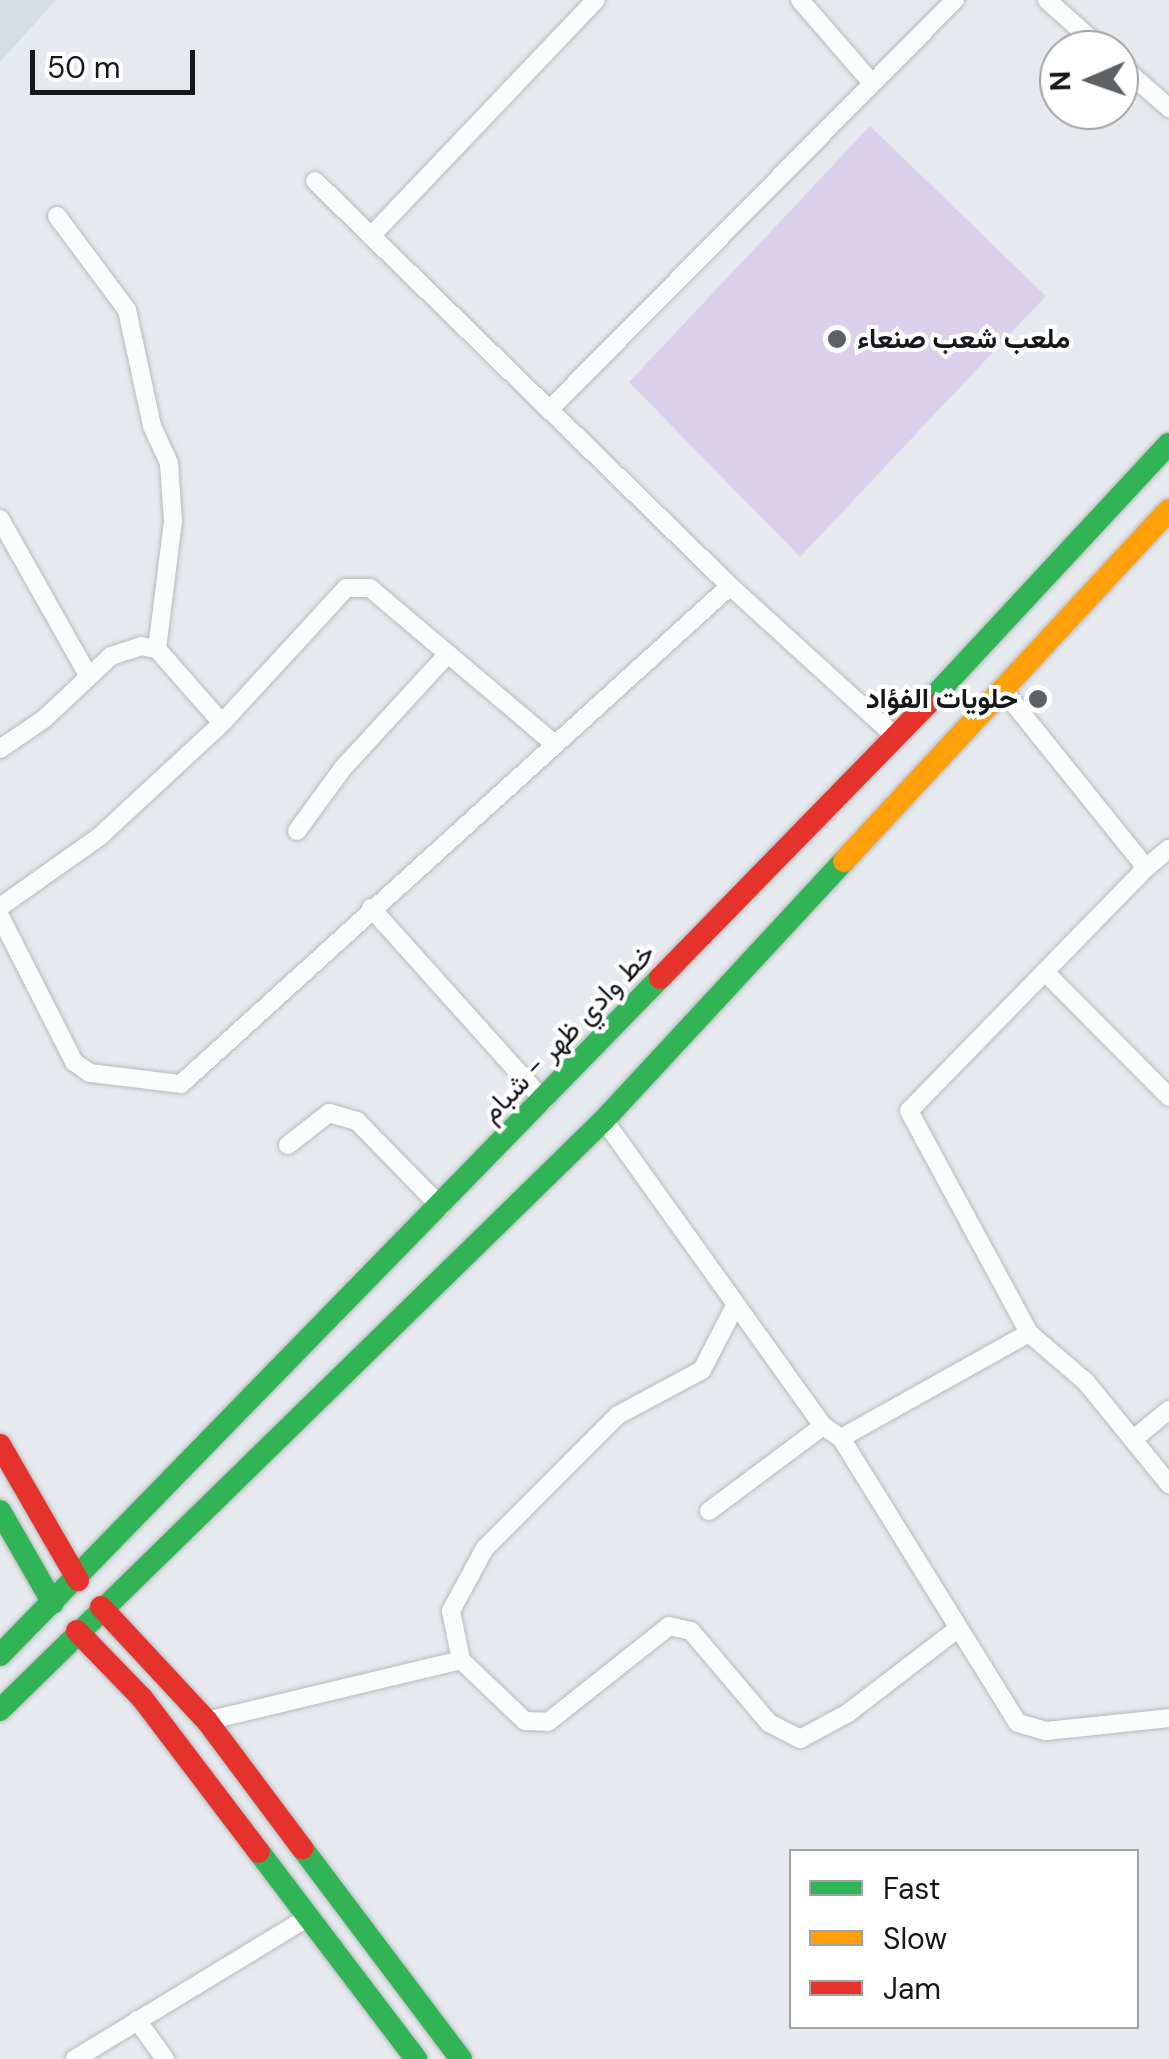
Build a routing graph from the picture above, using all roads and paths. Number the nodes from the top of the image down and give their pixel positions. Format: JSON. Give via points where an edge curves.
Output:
{"nodes":[{"id":1,"x":596,"y":0,"type":"edge"},
{"id":2,"x":800,"y":0,"type":"edge"},
{"id":3,"x":955,"y":0,"type":"edge"},
{"id":4,"x":1047,"y":0,"type":"edge"},
{"id":5,"x":1081,"y":30,"type":"edge"},
{"id":6,"x":871,"y":82,"type":"junction"},
{"id":7,"x":1139,"y":82,"type":"edge"},
{"id":8,"x":1169,"y":108,"type":"edge"},
{"id":9,"x":315,"y":182,"type":"dead end"},
{"id":10,"x":57,"y":216,"type":"dead end"},
{"id":11,"x":371,"y":236,"type":"junction"},
{"id":12,"x":549,"y":410,"type":"junction"},
{"id":13,"x":1169,"y":444,"type":"edge"},
{"id":14,"x":1169,"y":510,"type":"edge"},
{"id":15,"x":0,"y":519,"type":"edge"},
{"id":16,"x":730,"y":586,"type":"junction"},
{"id":17,"x":157,"y":649,"type":"junction"},
{"id":18,"x":448,"y":654,"type":"junction"},
{"id":19,"x":89,"y":676,"type":"junction"},
{"id":20,"x":1003,"y":690,"type":"junction"},
{"id":21,"x":222,"y":723,"type":"junction"},
{"id":22,"x":896,"y":738,"type":"junction"},
{"id":23,"x":552,"y":742,"type":"junction"},
{"id":24,"x":0,"y":749,"type":"edge"},
{"id":25,"x":297,"y":830,"type":"dead end"},
{"id":26,"x":1169,"y":848,"type":"edge"},
{"id":27,"x":1146,"y":868,"type":"junction"},
{"id":28,"x":0,"y":907,"type":"edge"},
{"id":29,"x":372,"y":908,"type":"junction"},
{"id":30,"x":0,"y":916,"type":"edge"},
{"id":31,"x":1045,"y":972,"type":"junction"},
{"id":32,"x":1169,"y":1097,"type":"edge"},
{"id":33,"x":544,"y":1101,"type":"junction"},
{"id":34,"x":604,"y":1120,"type":"junction"},
{"id":35,"x":288,"y":1145,"type":"dead end"},
{"id":36,"x":441,"y":1206,"type":"junction"},
{"id":37,"x":735,"y":1306,"type":"junction"},
{"id":38,"x":1029,"y":1333,"type":"junction"},
{"id":39,"x":1169,"y":1410,"type":"edge"},
{"id":40,"x":823,"y":1426,"type":"junction"},
{"id":41,"x":1136,"y":1437,"type":"junction"},
{"id":42,"x":842,"y":1438,"type":"junction"},
{"id":43,"x":0,"y":1445,"type":"edge"},
{"id":44,"x":1169,"y":1484,"type":"edge"},
{"id":45,"x":0,"y":1511,"type":"edge"},
{"id":46,"x":709,"y":1511,"type":"dead end"},
{"id":47,"x":78,"y":1580,"type":"junction"},
{"id":48,"x":53,"y":1603,"type":"junction"},
{"id":49,"x":101,"y":1607,"type":"junction"},
{"id":50,"x":956,"y":1630,"type":"junction"},
{"id":51,"x":77,"y":1631,"type":"junction"},
{"id":52,"x":0,"y":1655,"type":"edge"},
{"id":53,"x":462,"y":1660,"type":"junction"},
{"id":54,"x":0,"y":1710,"type":"edge"},
{"id":55,"x":1169,"y":1718,"type":"edge"},
{"id":56,"x":207,"y":1722,"type":"junction"},
{"id":57,"x":309,"y":1917,"type":"junction"},
{"id":58,"x":138,"y":2020,"type":"junction"},
{"id":59,"x":75,"y":2059,"type":"edge"},
{"id":60,"x":166,"y":2059,"type":"edge"},
{"id":61,"x":416,"y":2059,"type":"edge"},
{"id":62,"x":461,"y":2059,"type":"edge"}],
"edges":[{"from":1,"to":11,"type":"street"},
{"from":2,"to":6,"type":"street"},
{"from":3,"to":6,"type":"street"},
{"from":4,"to":5,"type":"street"},
{"from":6,"to":12,"type":"street"},
{"from":7,"to":8,"type":"street"},
{"from":9,"to":11,"type":"street"},
{"from":10,"to":17,"type":"street","via":[[126,310],[152,426],[170,463],[173,521]]},
{"from":11,"to":12,"type":"street"},
{"from":12,"to":16,"type":"street"},
{"from":13,"to":22,"type":"main road","name":"خط وادي ظهر - شبام"},
{"from":14,"to":20,"type":"main road"},
{"from":15,"to":19,"type":"street"},
{"from":16,"to":22,"type":"street"},
{"from":16,"to":23,"type":"street"},
{"from":17,"to":19,"type":"street","via":[[140,646],[111,656]]},
{"from":17,"to":21,"type":"street"},
{"from":18,"to":21,"type":"street","via":[[370,588],[346,588]]},
{"from":18,"to":23,"type":"street"},
{"from":18,"to":25,"type":"street","via":[[343,768]]},
{"from":19,"to":24,"type":"street"},
{"from":20,"to":27,"type":"street"},
{"from":20,"to":34,"type":"main road"},
{"from":21,"to":28,"type":"street","via":[[100,837]]},
{"from":22,"to":33,"type":"main road","name":"خط وادي ظهر - شبام"},
{"from":23,"to":29,"type":"street"},
{"from":26,"to":27,"type":"street"},
{"from":27,"to":31,"type":"street"},
{"from":29,"to":30,"type":"street","via":[[180,1084],[90,1073],[74,1062]]},
{"from":29,"to":33,"type":"street"},
{"from":31,"to":32,"type":"street"},
{"from":31,"to":38,"type":"street","via":[[909,1112]]},
{"from":33,"to":36,"type":"main road","name":"خط وادي ظهر - شبام"},
{"from":34,"to":37,"type":"street"},
{"from":34,"to":49,"type":"main road"},
{"from":35,"to":36,"type":"street","via":[[329,1113],[356,1121]]},
{"from":36,"to":47,"type":"main road","name":"خط وادي ظهر - شبام"},
{"from":37,"to":40,"type":"street"},
{"from":37,"to":53,"type":"street","via":[[702,1370],[618,1415],[484,1548],[451,1611]]},
{"from":38,"to":41,"type":"street"},
{"from":38,"to":42,"type":"street"},
{"from":39,"to":41,"type":"street"},
{"from":40,"to":42,"type":"street"},
{"from":40,"to":46,"type":"street"},
{"from":41,"to":44,"type":"street"},
{"from":42,"to":50,"type":"street"},
{"from":43,"to":47,"type":"main road"},
{"from":45,"to":48,"type":"main road"},
{"from":47,"to":48,"type":"main road","name":"خط وادي ظهر - شبام"},
{"from":47,"to":49,"type":"main road"},
{"from":48,"to":51,"type":"main road"},
{"from":48,"to":52,"type":"main road","name":"خط وادي ظهر - شبام"},
{"from":49,"to":51,"type":"main road"},
{"from":49,"to":56,"type":"main road"},
{"from":50,"to":53,"type":"street","via":[[848,1713],[800,1738],[769,1723],[691,1631],[680,1628],[668,1626],[548,1722],[525,1721]]},
{"from":50,"to":55,"type":"street","via":[[1018,1722],[1046,1731]]},
{"from":51,"to":54,"type":"main road"},
{"from":51,"to":57,"type":"main road","via":[[142,1698]]},
{"from":53,"to":56,"type":"street"},
{"from":56,"to":62,"type":"main road"},
{"from":57,"to":58,"type":"street"},
{"from":57,"to":61,"type":"main road"},
{"from":58,"to":59,"type":"street"},
{"from":58,"to":60,"type":"street"}]}
